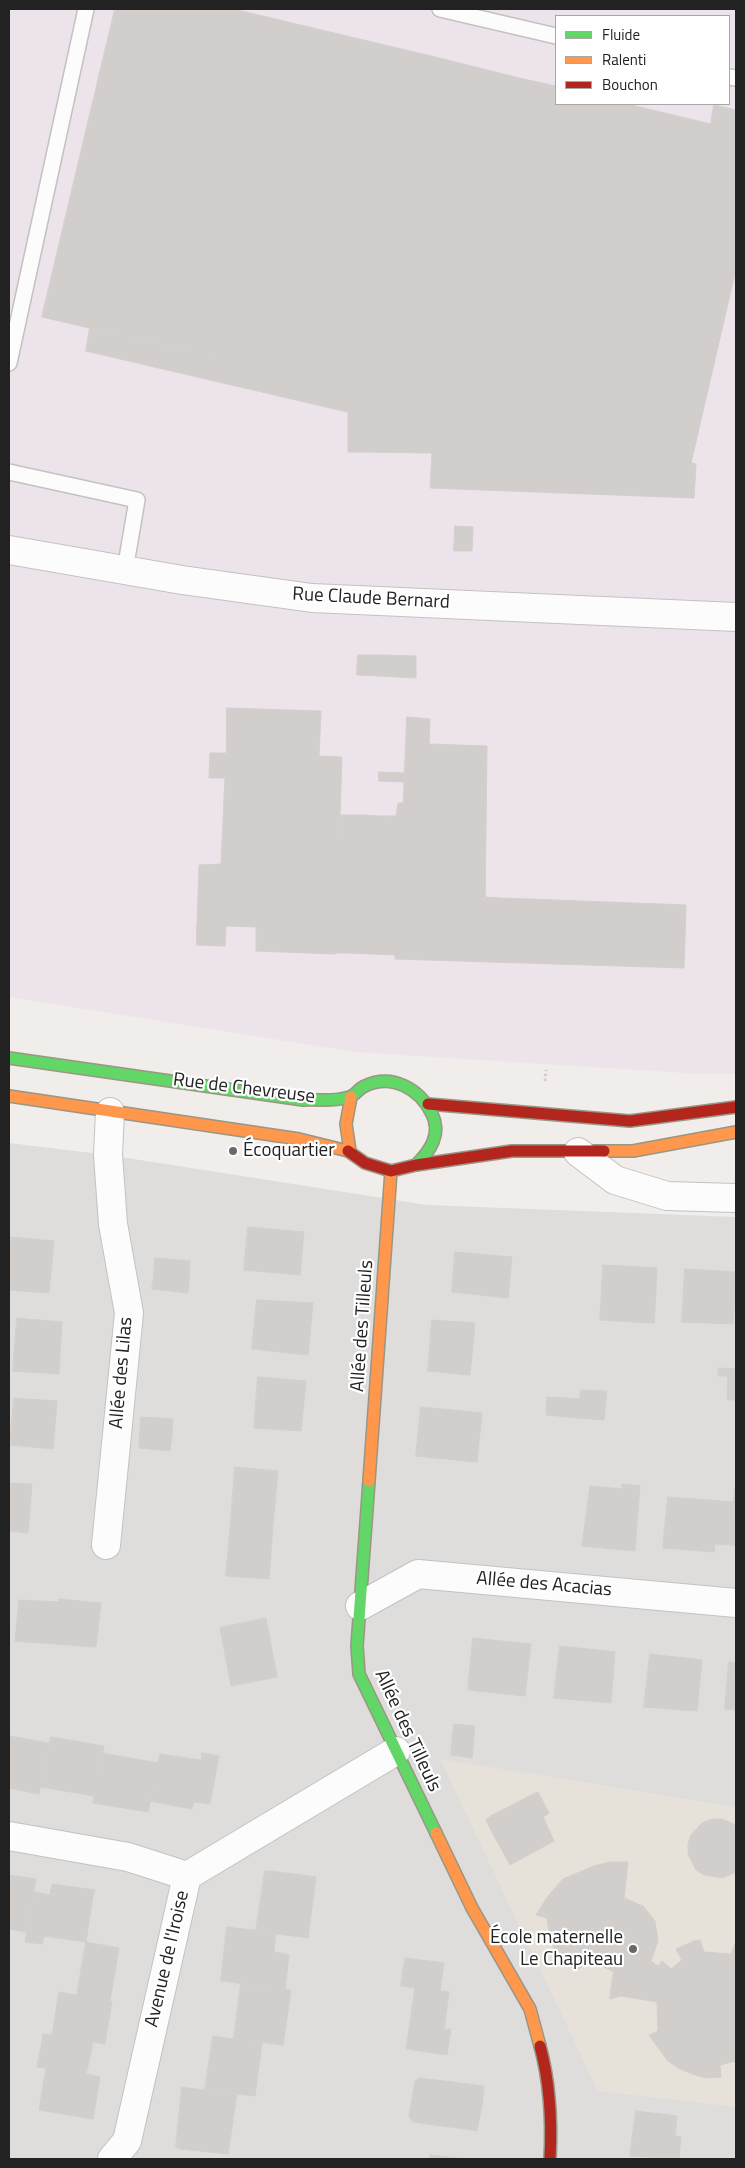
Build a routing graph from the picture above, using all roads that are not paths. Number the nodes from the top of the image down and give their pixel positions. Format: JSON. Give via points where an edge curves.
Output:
{"nodes":[{"id":1,"x":86,"y":9,"type":"edge"},
{"id":2,"x":440,"y":9,"type":"edge"},
{"id":3,"x":555,"y":36,"type":"edge"},
{"id":4,"x":9,"y":363,"type":"edge"},
{"id":5,"x":9,"y":472,"type":"edge"},
{"id":6,"x":9,"y":550,"type":"edge"},
{"id":7,"x":125,"y":570,"type":"junction"},
{"id":8,"x":736,"y":617,"type":"edge"},
{"id":9,"x":9,"y":1058,"type":"edge"},
{"id":10,"x":9,"y":1096,"type":"edge"},
{"id":11,"x":351,"y":1097,"type":"junction"},
{"id":12,"x":428,"y":1104,"type":"junction"},
{"id":13,"x":736,"y":1107,"type":"edge"},
{"id":14,"x":110,"y":1112,"type":"junction"},
{"id":15,"x":736,"y":1132,"type":"edge"},
{"id":16,"x":350,"y":1151,"type":"junction"},
{"id":17,"x":578,"y":1152,"type":"junction"},
{"id":18,"x":416,"y":1165,"type":"junction"},
{"id":19,"x":391,"y":1171,"type":"junction"},
{"id":20,"x":736,"y":1198,"type":"edge"},
{"id":21,"x":106,"y":1545,"type":"dead end"},
{"id":22,"x":736,"y":1603,"type":"edge"},
{"id":23,"x":360,"y":1606,"type":"junction"},
{"id":24,"x":396,"y":1751,"type":"junction"},
{"id":25,"x":9,"y":1836,"type":"edge"},
{"id":26,"x":187,"y":1876,"type":"junction"},
{"id":27,"x":112,"y":2159,"type":"edge"},
{"id":28,"x":550,"y":2159,"type":"edge"}],
"edges":[{"from":1,"to":4,"type":"lane"},
{"from":2,"to":3,"type":"lane"},
{"from":5,"to":7,"type":"lane","via":[[137,500]]},
{"from":6,"to":7,"type":"street","name":"Rue Claude Bernard"},
{"from":7,"to":8,"type":"street","name":"Rue Claude Bernard","via":[[312,598]]},
{"from":9,"to":11,"type":"street","name":"Rue de Chevreuse","via":[[303,1100]]},
{"from":10,"to":14,"type":"street"},
{"from":11,"to":12,"type":"street","name":"Rue de Chevreuse","via":[[363,1087],[381,1081],[400,1081],[418,1092]]},
{"from":11,"to":16,"type":"street","via":[[344,1128]]},
{"from":12,"to":13,"type":"street","via":[[630,1121]]},
{"from":12,"to":18,"type":"street","via":[[436,1120],[436,1137],[430,1151]]},
{"from":14,"to":16,"type":"street","via":[[299,1139]]},
{"from":14,"to":21,"type":"street","name":"Allée des Lilas","via":[[108,1155],[113,1224],[129,1313]]},
{"from":15,"to":17,"type":"street","via":[[633,1151]]},
{"from":16,"to":19,"type":"street","via":[[365,1163]]},
{"from":17,"to":18,"type":"street","via":[[512,1151]]},
{"from":17,"to":20,"type":"street","via":[[615,1180],[667,1196]]},
{"from":18,"to":19,"type":"street"},
{"from":19,"to":23,"type":"street","name":"Allée des Tilleuls"},
{"from":22,"to":23,"type":"street","name":"Allée des Acacias","via":[[418,1574]]},
{"from":23,"to":24,"type":"street","name":"Allée des Tilleuls","via":[[359,1674]]},
{"from":24,"to":26,"type":"street","name":"Avenue de l'Iroise"},
{"from":24,"to":28,"type":"street","name":"Allée des Tilleuls","via":[[472,1908],[530,2009],[545,2065],[552,2126]]},
{"from":25,"to":26,"type":"street","via":[[128,1857]]},
{"from":26,"to":27,"type":"street","name":"Avenue de l'Iroise","via":[[127,2141]]}]}
